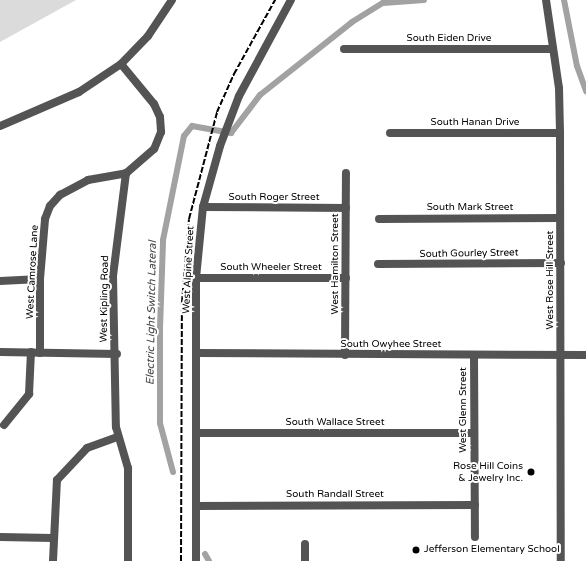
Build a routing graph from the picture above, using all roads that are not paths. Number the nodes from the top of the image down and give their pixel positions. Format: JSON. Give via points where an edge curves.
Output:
{"nodes":[{"id":1,"x":172,"y":0,"type":"edge"},
{"id":2,"x":291,"y":0,"type":"edge"},
{"id":3,"x":546,"y":0,"type":"edge"},
{"id":4,"x":344,"y":49,"type":"dead end"},
{"id":5,"x":553,"y":49,"type":"junction"},
{"id":6,"x":121,"y":64,"type":"junction"},
{"id":7,"x":0,"y":126,"type":"edge"},
{"id":8,"x":390,"y":133,"type":"dead end"},
{"id":9,"x":560,"y":133,"type":"junction"},
{"id":10,"x":346,"y":172,"type":"dead end"},
{"id":11,"x":126,"y":173,"type":"junction"},
{"id":12,"x":203,"y":208,"type":"junction"},
{"id":13,"x":346,"y":208,"type":"junction"},
{"id":14,"x":560,"y":218,"type":"junction"},
{"id":15,"x":379,"y":219,"type":"dead end"},
{"id":16,"x":560,"y":263,"type":"junction"},
{"id":17,"x":378,"y":264,"type":"dead end"},
{"id":18,"x":196,"y":278,"type":"junction"},
{"id":19,"x":346,"y":278,"type":"junction"},
{"id":20,"x":40,"y":279,"type":"junction"},
{"id":21,"x":0,"y":281,"type":"edge"},
{"id":22,"x":0,"y":352,"type":"edge"},
{"id":23,"x":36,"y":353,"type":"junction"},
{"id":24,"x":196,"y":353,"type":"junction"},
{"id":25,"x":117,"y":354,"type":"junction"},
{"id":26,"x":346,"y":355,"type":"junction"},
{"id":27,"x":474,"y":355,"type":"junction"},
{"id":28,"x":561,"y":356,"type":"junction"},
{"id":29,"x":586,"y":356,"type":"edge"},
{"id":30,"x":4,"y":425,"type":"dead end"},
{"id":31,"x":196,"y":433,"type":"junction"},
{"id":32,"x":474,"y":433,"type":"junction"},
{"id":33,"x":118,"y":436,"type":"junction"},
{"id":34,"x":475,"y":505,"type":"junction"},
{"id":35,"x":196,"y":506,"type":"junction"},
{"id":36,"x":0,"y":537,"type":"edge"},
{"id":37,"x":475,"y":537,"type":"dead end"},
{"id":38,"x":53,"y":538,"type":"junction"},
{"id":39,"x":306,"y":544,"type":"dead end"},
{"id":40,"x":53,"y":561,"type":"edge"},
{"id":41,"x":128,"y":561,"type":"edge"},
{"id":42,"x":196,"y":561,"type":"edge"},
{"id":43,"x":305,"y":561,"type":"edge"},
{"id":44,"x":561,"y":561,"type":"edge"}],
"edges":[{"from":1,"to":6,"type":"street","via":[[148,36]]},
{"from":2,"to":12,"type":"street","name":"West Alpine Street","via":[[239,96],[224,132]]},
{"from":3,"to":5,"type":"street","name":"West Rose Hill Street"},
{"from":4,"to":5,"type":"street","name":"South Eiden Drive"},
{"from":5,"to":9,"type":"street","name":"West Rose Hill Street"},
{"from":6,"to":7,"type":"street","via":[[79,92]]},
{"from":6,"to":11,"type":"street","via":[[154,104],[160,117],[161,132],[154,149]]},
{"from":8,"to":9,"type":"street","name":"South Hanan Drive"},
{"from":9,"to":14,"type":"street","name":"West Rose Hill Street"},
{"from":10,"to":13,"type":"street","name":"West Hamilton Street"},
{"from":11,"to":20,"type":"street","name":"West Camrose Lane","via":[[88,180],[60,196],[50,206],[45,218]]},
{"from":11,"to":25,"type":"street","name":"West Kipling Road","via":[[113,276],[112,345]]},
{"from":12,"to":13,"type":"street","name":"South Roger Street"},
{"from":12,"to":18,"type":"street","name":"West Alpine Street"},
{"from":13,"to":19,"type":"street","name":"West Hamilton Street"},
{"from":14,"to":15,"type":"street","name":"South Mark Street"},
{"from":14,"to":16,"type":"street","name":"West Rose Hill Street"},
{"from":16,"to":17,"type":"street","name":"South Gourley Street"},
{"from":16,"to":28,"type":"street","name":"West Rose Hill Street"},
{"from":18,"to":19,"type":"street","name":"South Wheeler Street"},
{"from":18,"to":24,"type":"street","name":"West Alpine Street"},
{"from":19,"to":26,"type":"street","name":"West Hamilton Street"},
{"from":20,"to":21,"type":"street"},
{"from":20,"to":23,"type":"street","name":"West Camrose Lane"},
{"from":22,"to":23,"type":"street"},
{"from":23,"to":25,"type":"street"},
{"from":23,"to":30,"type":"street","name":"West Camrose Lane","via":[[29,394]]},
{"from":24,"to":26,"type":"street","name":"South Owyhee Street"},
{"from":24,"to":31,"type":"street","name":"West Alpine Street"},
{"from":25,"to":33,"type":"street","name":"West Kipling Road"},
{"from":26,"to":27,"type":"street","name":"South Owyhee Street"},
{"from":27,"to":28,"type":"street","name":"South Owyhee Street"},
{"from":27,"to":32,"type":"street","name":"West Glenn Street"},
{"from":28,"to":29,"type":"street","name":"South Owyhee Street"},
{"from":28,"to":44,"type":"street","name":"West Rose Hill Street"},
{"from":31,"to":32,"type":"street","name":"South Wallace Street"},
{"from":31,"to":35,"type":"street","name":"West Alpine Street"},
{"from":32,"to":34,"type":"street","name":"West Glenn Street"},
{"from":33,"to":38,"type":"street","via":[[87,448],[57,480]]},
{"from":33,"to":41,"type":"street","name":"West Kipling Road","via":[[128,468]]},
{"from":34,"to":35,"type":"street","name":"South Randall Street"},
{"from":34,"to":37,"type":"street","name":"West Glenn Street"},
{"from":35,"to":42,"type":"street","name":"West Alpine Street"},
{"from":36,"to":38,"type":"street"},
{"from":38,"to":40,"type":"street"},
{"from":39,"to":43,"type":"street"}]}
